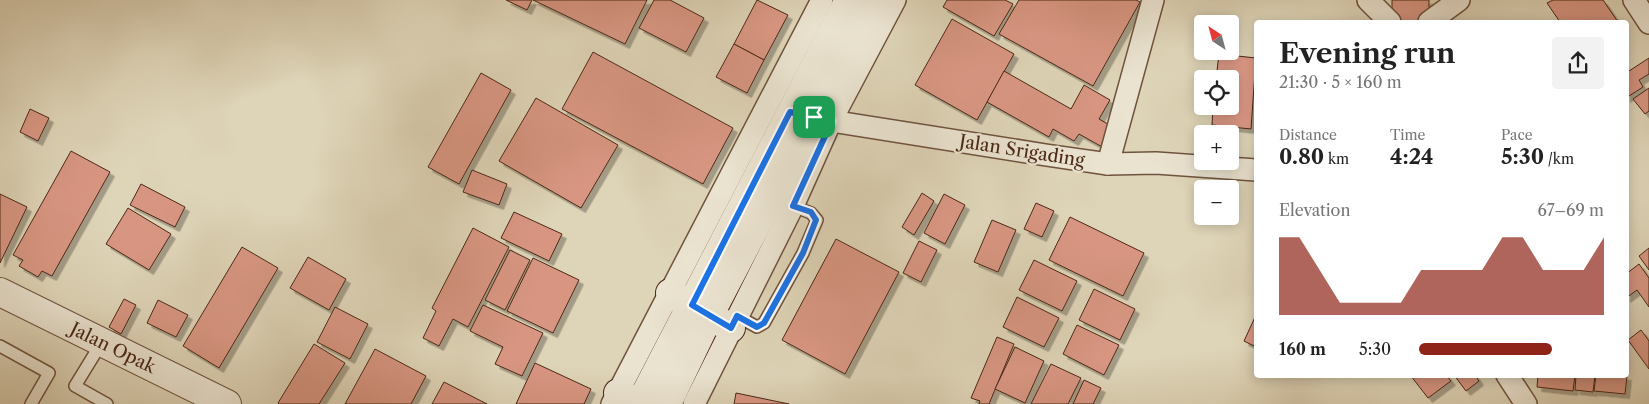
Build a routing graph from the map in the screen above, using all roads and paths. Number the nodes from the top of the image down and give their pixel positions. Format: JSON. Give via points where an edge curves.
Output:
{"nodes":[{"id":1,"x":822,"y":0,"type":"edge"},
{"id":2,"x":849,"y":0,"type":"edge"},
{"id":3,"x":874,"y":0,"type":"edge"},
{"id":4,"x":895,"y":0,"type":"edge"},
{"id":5,"x":1153,"y":0,"type":"edge"},
{"id":6,"x":1368,"y":0,"type":"edge"},
{"id":7,"x":1458,"y":0,"type":"edge"},
{"id":8,"x":1634,"y":0,"type":"edge"},
{"id":9,"x":1388,"y":20,"type":"edge"},
{"id":10,"x":1432,"y":20,"type":"edge"},
{"id":11,"x":1649,"y":23,"type":"edge"},
{"id":12,"x":812,"y":117,"type":"junction"},
{"id":13,"x":1108,"y":164,"type":"junction"},
{"id":14,"x":1254,"y":170,"type":"edge"},
{"id":15,"x":793,"y":206,"type":"junction"},
{"id":16,"x":0,"y":292,"type":"edge"},
{"id":17,"x":708,"y":311,"type":"junction"},
{"id":18,"x":102,"y":342,"type":"junction"},
{"id":19,"x":0,"y":346,"type":"edge"},
{"id":20,"x":1508,"y":378,"type":"edge"},
{"id":21,"x":628,"y":401,"type":"edge"},
{"id":22,"x":31,"y":404,"type":"edge"},
{"id":23,"x":107,"y":404,"type":"edge"},
{"id":24,"x":226,"y":404,"type":"edge"},
{"id":25,"x":667,"y":404,"type":"edge"},
{"id":26,"x":694,"y":404,"type":"edge"},
{"id":27,"x":1526,"y":404,"type":"edge"}],
"edges":[{"from":1,"to":17,"type":"street"},
{"from":2,"to":12,"type":"main road"},
{"from":3,"to":12,"type":"main road"},
{"from":4,"to":12,"type":"street"},
{"from":5,"to":13,"type":"street"},
{"from":6,"to":9,"type":"street"},
{"from":7,"to":10,"type":"street"},
{"from":8,"to":11,"type":"street"},
{"from":12,"to":13,"type":"street","name":"Jalan Srigading"},
{"from":12,"to":15,"type":"street"},
{"from":12,"to":17,"type":"main road"},
{"from":13,"to":14,"type":"street","name":"Jalan Srigading","via":[[1156,163]]},
{"from":15,"to":17,"type":"street"},
{"from":15,"to":17,"type":"lane","via":[[811,212],[816,220],[803,253],[764,323],[757,327]]},
{"from":16,"to":18,"type":"main road","name":"Jalan Opak"},
{"from":17,"to":21,"type":"main road"},
{"from":17,"to":25,"type":"main road"},
{"from":17,"to":26,"type":"street"},
{"from":18,"to":23,"type":"lane","via":[[75,386]]},
{"from":18,"to":24,"type":"main road","name":"Jalan Opak"},
{"from":19,"to":22,"type":"lane","via":[[49,373]]},
{"from":20,"to":27,"type":"street"}]}
